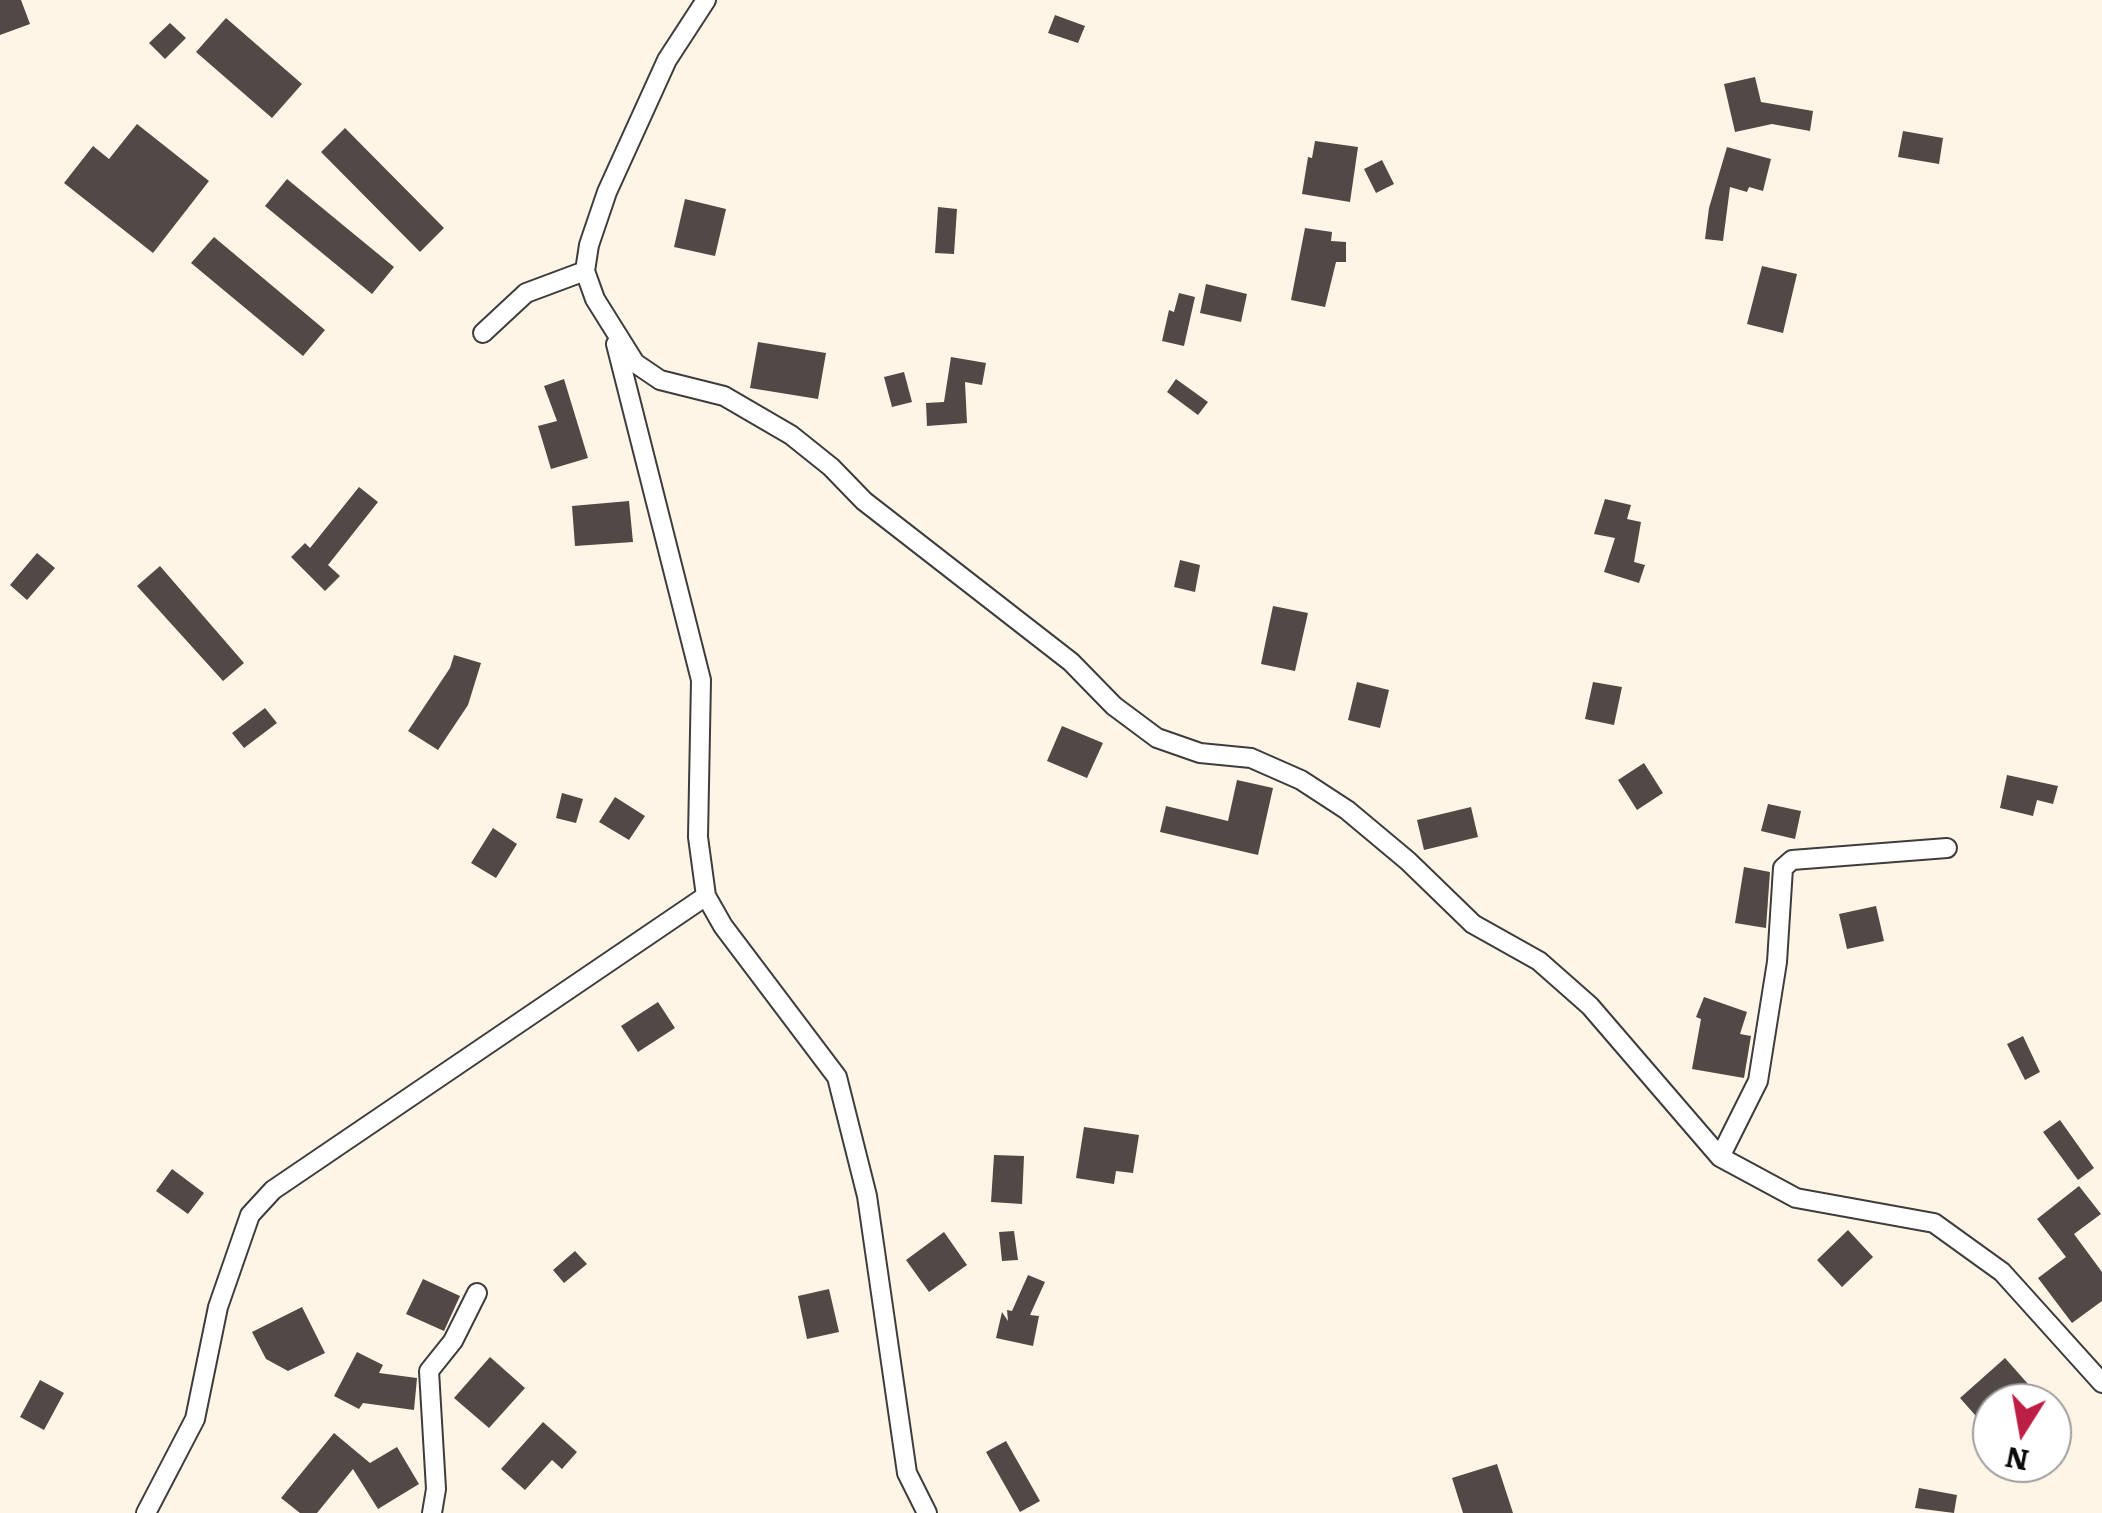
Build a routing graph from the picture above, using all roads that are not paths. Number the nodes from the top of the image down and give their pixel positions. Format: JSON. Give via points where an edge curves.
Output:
{"nodes":[{"id":1,"x":706,"y":0,"type":"edge"},
{"id":2,"x":585,"y":271,"type":"junction"},
{"id":3,"x":609,"y":318,"type":"junction"},
{"id":4,"x":482,"y":333,"type":"dead end"},
{"id":5,"x":1947,"y":848,"type":"dead end"},
{"id":6,"x":706,"y":896,"type":"junction"},
{"id":7,"x":1720,"y":1157,"type":"junction"},
{"id":8,"x":477,"y":1292,"type":"dead end"},
{"id":9,"x":2102,"y":1383,"type":"edge"},
{"id":10,"x":146,"y":1513,"type":"edge"},
{"id":11,"x":432,"y":1513,"type":"edge"},
{"id":12,"x":927,"y":1513,"type":"edge"}],
"edges":[{"from":1,"to":2,"type":"street","via":[[667,60],[607,192]]},
{"from":2,"to":3,"type":"street"},
{"from":2,"to":4,"type":"street","via":[[526,293]]},
{"from":3,"to":6,"type":"street","via":[[701,680],[698,837]]},
{"from":3,"to":7,"type":"street","via":[[635,363],[660,380],[724,396],[791,434],[864,501],[1158,738],[1200,753],[1251,758],[1347,810],[1473,924],[1539,962],[1590,1006]]},
{"from":5,"to":7,"type":"street","via":[[1792,860],[1783,868],[1758,1081]]},
{"from":6,"to":10,"type":"street","via":[[273,1190],[250,1215],[218,1308],[195,1419]]},
{"from":6,"to":12,"type":"street","via":[[838,1077],[867,1196],[907,1473]]},
{"from":7,"to":9,"type":"street","via":[[1796,1198],[1934,1223],[2002,1272]]},
{"from":8,"to":11,"type":"street","via":[[430,1371]]}]}
